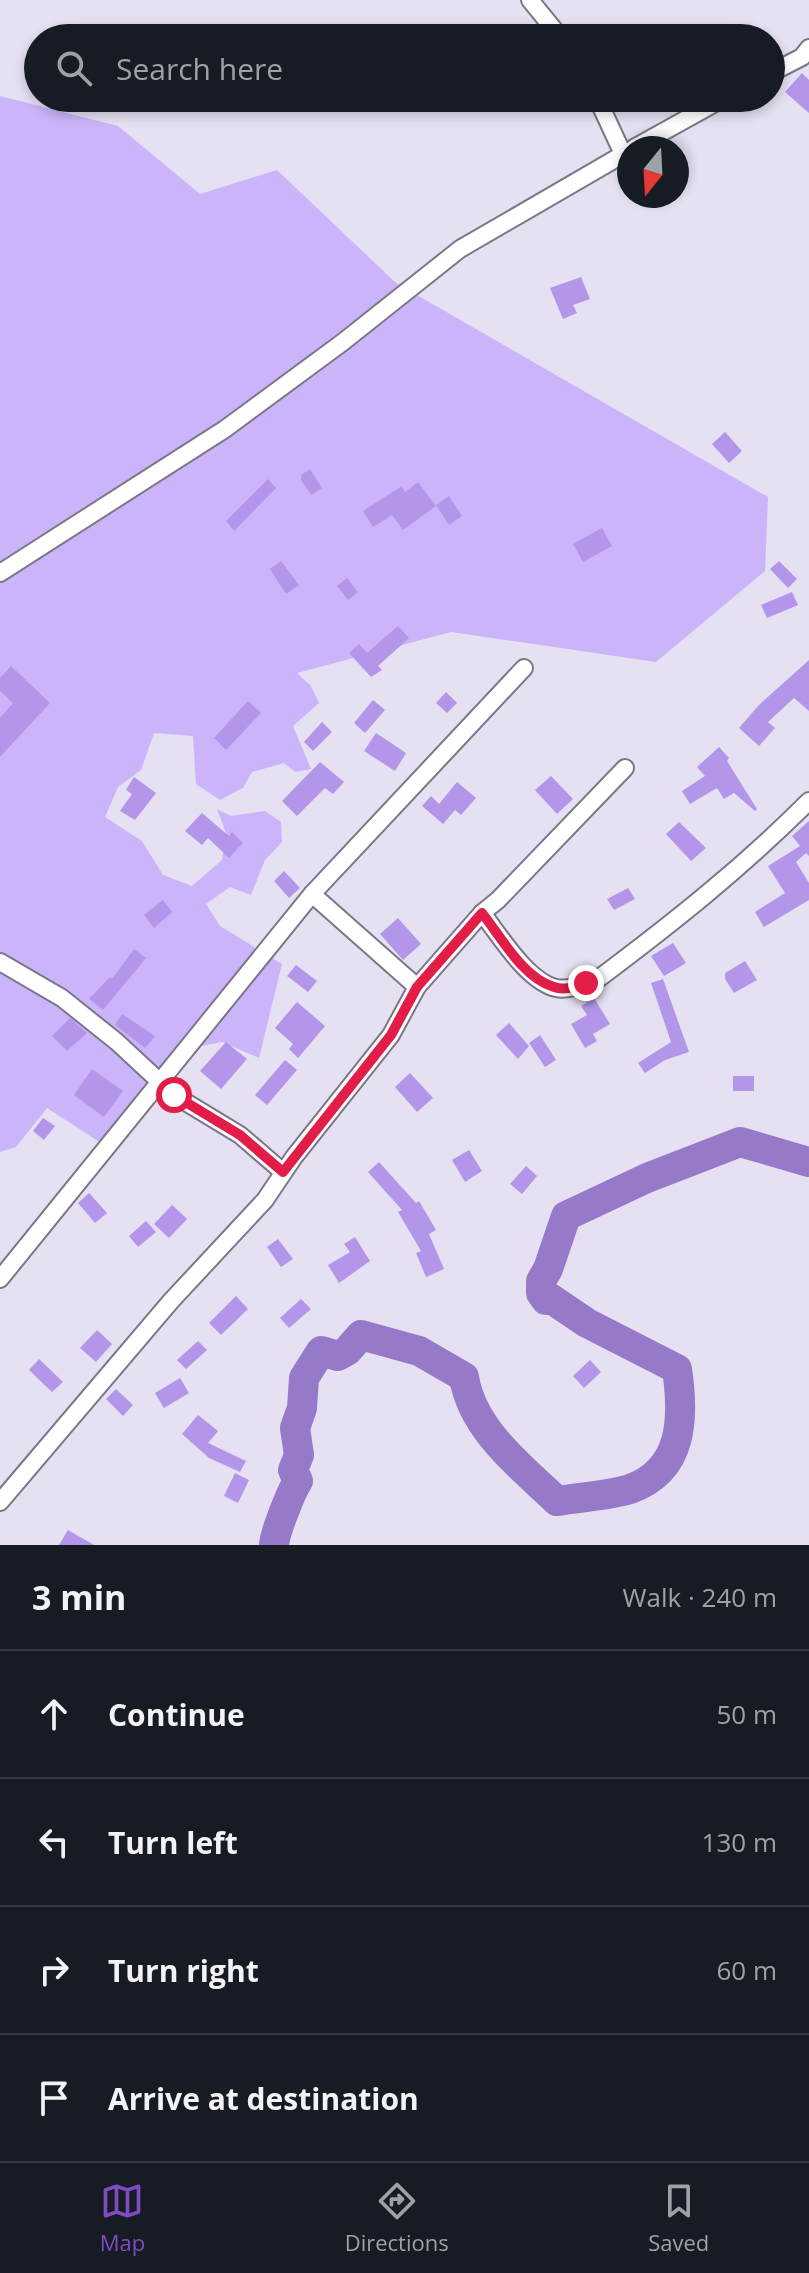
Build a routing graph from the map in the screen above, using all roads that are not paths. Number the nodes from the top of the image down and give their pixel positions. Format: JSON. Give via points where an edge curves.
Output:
{"nodes":[{"id":1,"x":530,"y":0,"type":"edge"},
{"id":2,"x":550,"y":24,"type":"edge"},
{"id":3,"x":809,"y":48,"type":"edge"},
{"id":4,"x":785,"y":66,"type":"edge"},
{"id":5,"x":605,"y":112,"type":"edge"},
{"id":6,"x":699,"y":112,"type":"edge"},
{"id":7,"x":620,"y":136,"type":"edge"},
{"id":8,"x":656,"y":136,"type":"edge"},
{"id":9,"x":617,"y":158,"type":"edge"},
{"id":10,"x":0,"y":573,"type":"edge"},
{"id":11,"x":524,"y":668,"type":"dead end"},
{"id":12,"x":625,"y":768,"type":"dead end"},
{"id":13,"x":809,"y":801,"type":"edge"},
{"id":14,"x":312,"y":894,"type":"junction"},
{"id":15,"x":482,"y":913,"type":"junction"},
{"id":16,"x":0,"y":962,"type":"edge"},
{"id":17,"x":417,"y":987,"type":"junction"},
{"id":18,"x":159,"y":1082,"type":"junction"},
{"id":19,"x":283,"y":1172,"type":"junction"},
{"id":20,"x":0,"y":1279,"type":"edge"},
{"id":21,"x":0,"y":1502,"type":"edge"}],
"edges":[{"from":1,"to":2,"type":"street"},
{"from":3,"to":4,"type":"street"},
{"from":5,"to":7,"type":"street"},
{"from":6,"to":8,"type":"street"},
{"from":9,"to":10,"type":"street","via":[[460,249],[225,429]]},
{"from":11,"to":14,"type":"street"},
{"from":12,"to":15,"type":"street"},
{"from":13,"to":15,"type":"street","via":[[756,855],[598,979],[567,988],[533,976]]},
{"from":14,"to":17,"type":"street"},
{"from":14,"to":18,"type":"street"},
{"from":15,"to":17,"type":"street"},
{"from":16,"to":18,"type":"street","via":[[62,998]]},
{"from":17,"to":19,"type":"street","via":[[391,1035]]},
{"from":18,"to":19,"type":"street","via":[[240,1135]]},
{"from":18,"to":20,"type":"street"},
{"from":19,"to":21,"type":"street","via":[[257,1209]]}]}
